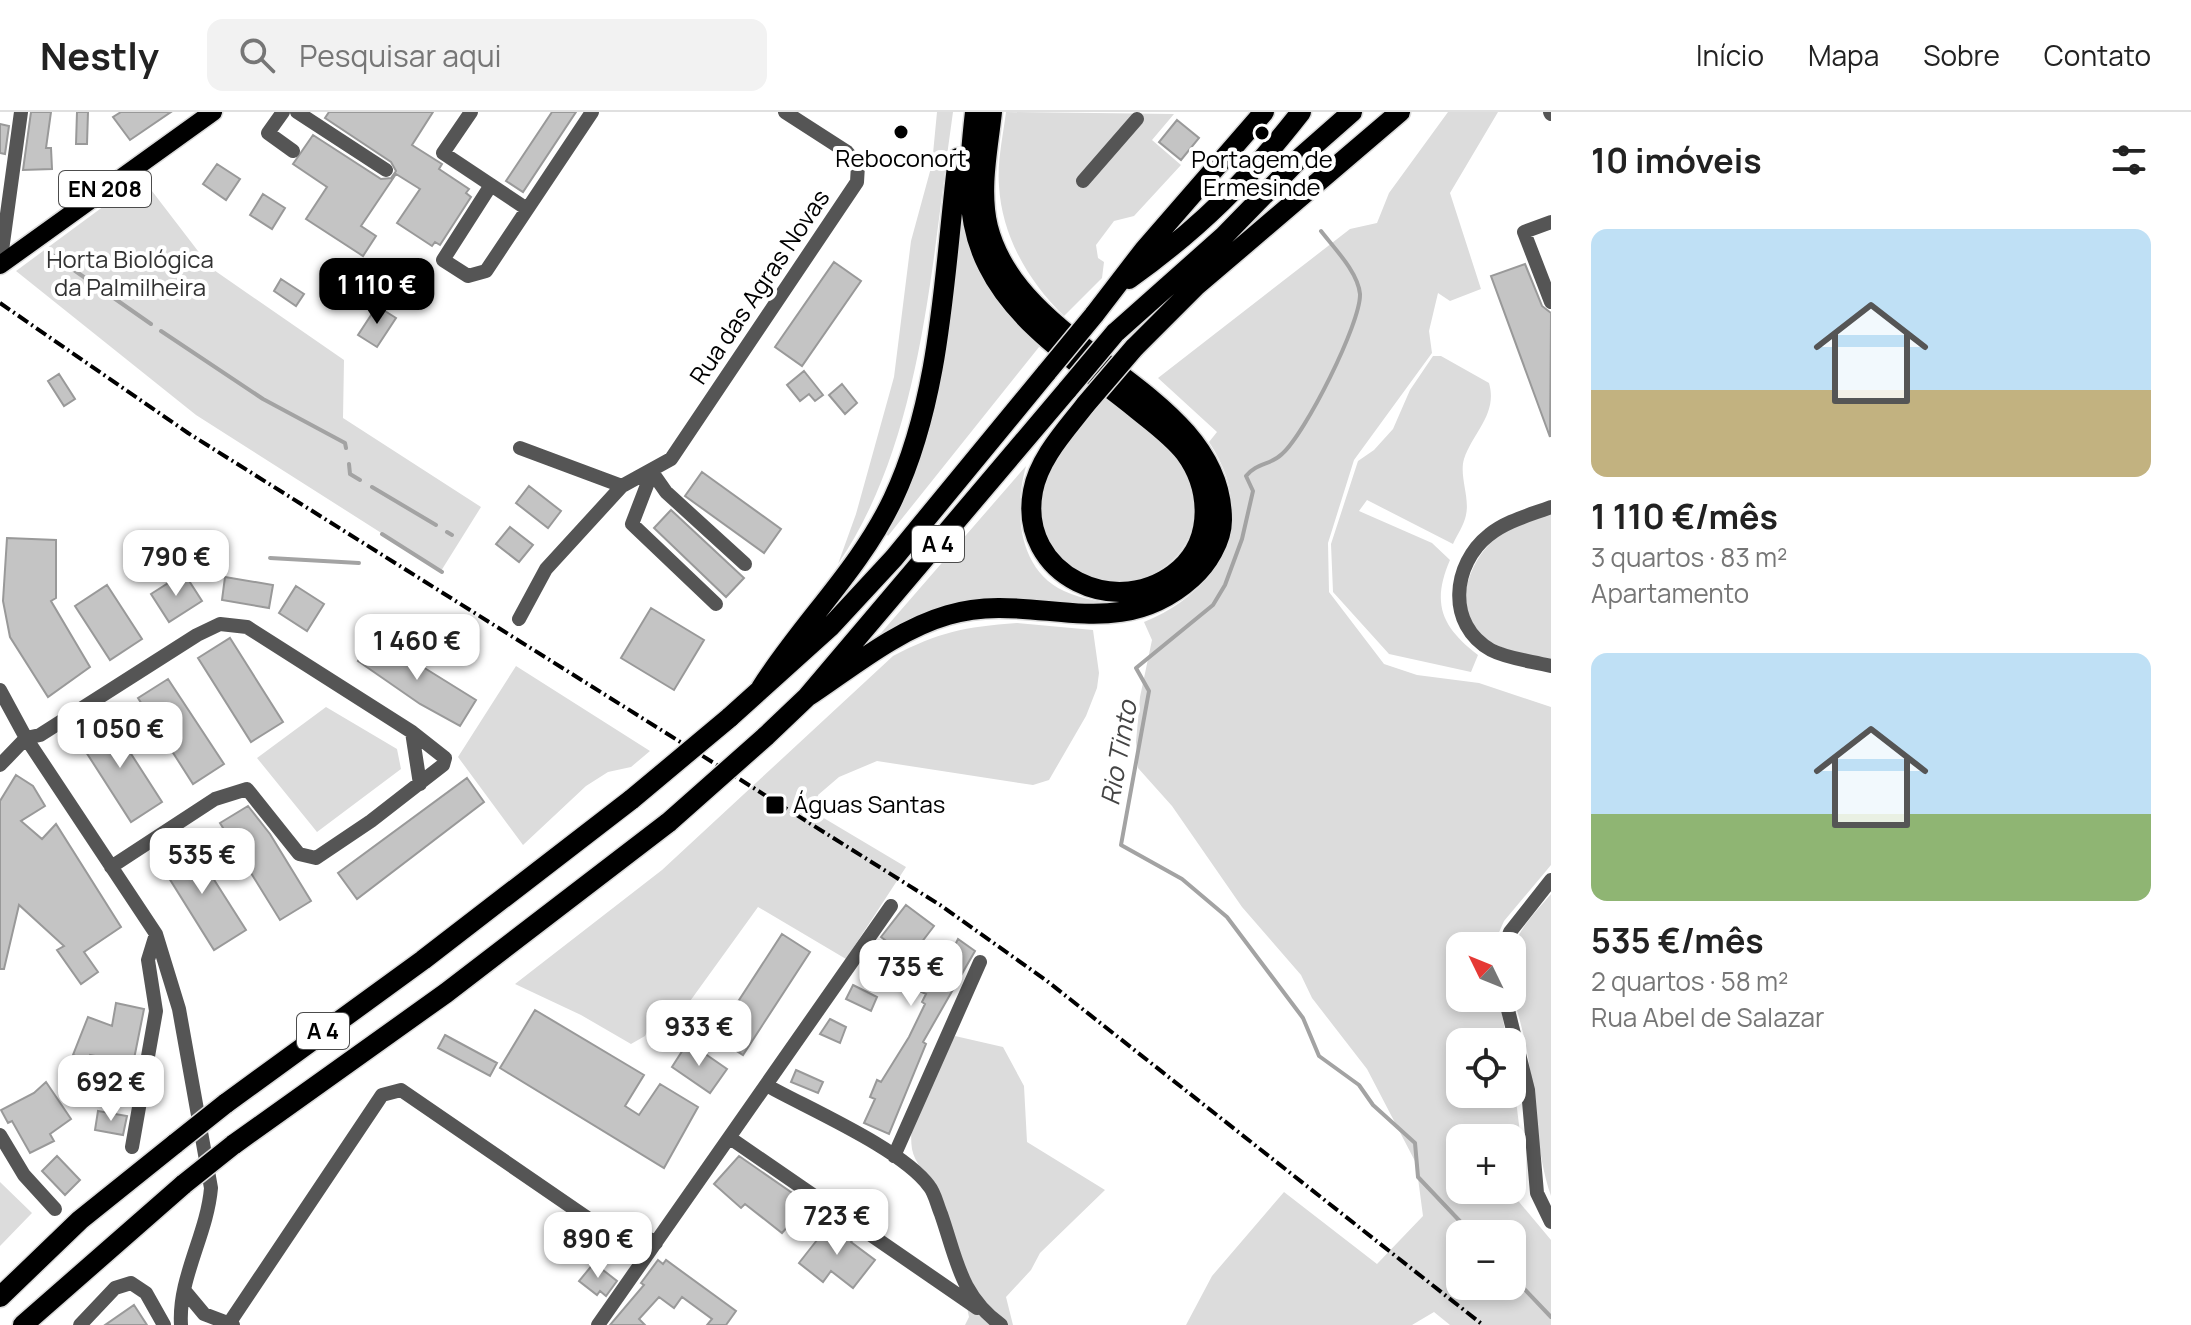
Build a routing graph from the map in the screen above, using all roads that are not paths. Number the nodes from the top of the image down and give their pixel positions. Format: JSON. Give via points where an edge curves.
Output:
{"nodes":[{"id":1,"x":21,"y":112,"type":"edge"},
{"id":2,"x":211,"y":112,"type":"edge"},
{"id":3,"x":283,"y":112,"type":"edge"},
{"id":4,"x":297,"y":112,"type":"edge"},
{"id":5,"x":471,"y":112,"type":"edge"},
{"id":6,"x":592,"y":112,"type":"edge"},
{"id":7,"x":785,"y":112,"type":"edge"},
{"id":8,"x":964,"y":112,"type":"edge"},
{"id":9,"x":975,"y":112,"type":"edge"},
{"id":10,"x":992,"y":112,"type":"edge"},
{"id":11,"x":1264,"y":112,"type":"edge"},
{"id":12,"x":1301,"y":112,"type":"edge"},
{"id":13,"x":1331,"y":112,"type":"edge"},
{"id":14,"x":1352,"y":112,"type":"edge"},
{"id":15,"x":1385,"y":112,"type":"edge"},
{"id":16,"x":1400,"y":112,"type":"edge"},
{"id":17,"x":1137,"y":119,"type":"dead end"},
{"id":18,"x":293,"y":151,"type":"dead end"},
{"id":19,"x":1302,"y":156,"type":"junction"},
{"id":20,"x":1339,"y":167,"type":"junction"},
{"id":21,"x":386,"y":170,"type":"dead end"},
{"id":22,"x":1083,"y":181,"type":"dead end"},
{"id":23,"x":491,"y":185,"type":"junction"},
{"id":24,"x":527,"y":209,"type":"junction"},
{"id":25,"x":1551,"y":222,"type":"edge"},
{"id":26,"x":0,"y":265,"type":"edge"},
{"id":27,"x":1116,"y":289,"type":"junction"},
{"id":28,"x":1551,"y":302,"type":"edge"},
{"id":29,"x":520,"y":448,"type":"dead end"},
{"id":30,"x":652,"y":472,"type":"junction"},
{"id":31,"x":622,"y":486,"type":"junction"},
{"id":32,"x":1551,"y":507,"type":"edge"},
{"id":33,"x":745,"y":564,"type":"dead end"},
{"id":34,"x":716,"y":604,"type":"dead end"},
{"id":35,"x":519,"y":619,"type":"dead end"},
{"id":36,"x":1551,"y":666,"type":"edge"},
{"id":37,"x":761,"y":688,"type":"junction"},
{"id":38,"x":0,"y":690,"type":"edge"},
{"id":39,"x":807,"y":697,"type":"junction"},
{"id":40,"x":412,"y":732,"type":"junction"},
{"id":41,"x":26,"y":738,"type":"junction"},
{"id":42,"x":0,"y":765,"type":"edge"},
{"id":43,"x":420,"y":784,"type":"junction"},
{"id":44,"x":111,"y":867,"type":"junction"},
{"id":45,"x":1551,"y":880,"type":"edge"},
{"id":46,"x":891,"y":906,"type":"dead end"},
{"id":47,"x":1510,"y":932,"type":"edge"},
{"id":48,"x":156,"y":934,"type":"junction"},
{"id":49,"x":980,"y":962,"type":"dead end"},
{"id":50,"x":1508,"y":1012,"type":"edge"},
{"id":51,"x":766,"y":1085,"type":"junction"},
{"id":52,"x":0,"y":1135,"type":"edge"},
{"id":53,"x":730,"y":1138,"type":"junction"},
{"id":54,"x":132,"y":1147,"type":"dead end"},
{"id":55,"x":894,"y":1156,"type":"junction"},
{"id":56,"x":55,"y":1209,"type":"dead end"},
{"id":57,"x":1551,"y":1222,"type":"edge"},
{"id":58,"x":656,"y":1243,"type":"junction"},
{"id":59,"x":184,"y":1290,"type":"junction"},
{"id":60,"x":0,"y":1297,"type":"edge"},
{"id":61,"x":979,"y":1309,"type":"junction"},
{"id":62,"x":231,"y":1324,"type":"edge"},
{"id":63,"x":23,"y":1325,"type":"edge"},
{"id":64,"x":80,"y":1325,"type":"edge"},
{"id":65,"x":164,"y":1325,"type":"edge"},
{"id":66,"x":181,"y":1325,"type":"edge"},
{"id":67,"x":207,"y":1325,"type":"edge"},
{"id":68,"x":598,"y":1325,"type":"edge"},
{"id":69,"x":1001,"y":1325,"type":"edge"}],
"edges":[{"from":1,"to":26,"type":"street"},
{"from":2,"to":26,"type":"main road","number":"EN 208"},
{"from":3,"to":18,"type":"street","via":[[268,133]]},
{"from":4,"to":21,"type":"street"},
{"from":5,"to":23,"type":"street","via":[[443,153]]},
{"from":6,"to":24,"type":"street"},
{"from":7,"to":30,"type":"street","name":"Rua das Agras Novas","via":[[847,152],[858,165],[857,182],[671,459]]},
{"from":8,"to":37,"type":"highway","via":[[927,392],[893,499],[839,587],[787,646]]},
{"from":9,"to":20,"type":"highway","bridge":true,"via":[[968,195],[988,267],[1011,302],[1041,332],[1183,450],[1204,491],[1206,515],[1195,550],[1167,578],[1140,590],[1095,590],[1051,561],[1036,534],[1033,491],[1042,465],[1086,404],[1134,348],[1196,286]]},
{"from":10,"to":39,"type":"highway","via":[[985,207],[1005,268],[1035,308],[1194,441],[1213,469],[1222,524],[1209,560],[1178,590],[1152,604],[1098,615],[1023,610],[950,614],[909,630]]},
{"from":11,"to":27,"type":"highway","number":"A 4"},
{"from":12,"to":27,"type":"highway","number":"A 4","via":[[1244,183],[1204,222]]},
{"from":13,"to":19,"type":"highway","number":"A 4"},
{"from":14,"to":19,"type":"highway","number":"A 4"},
{"from":15,"to":20,"type":"highway"},
{"from":16,"to":20,"type":"highway"},
{"from":17,"to":22,"type":"street"},
{"from":19,"to":39,"type":"highway","number":"A 4","bridge":true,"via":[[1224,236],[1115,333]]},
{"from":23,"to":24,"type":"street"},
{"from":23,"to":24,"type":"street","via":[[443,260],[468,276],[481,275]]},
{"from":25,"to":28,"type":"street","via":[[1524,232]]},
{"from":27,"to":37,"type":"highway","number":"A 4","bridge":true,"via":[[894,558],[831,626]]},
{"from":29,"to":31,"type":"street"},
{"from":30,"to":31,"type":"street","name":"Rua das Agras Novas"},
{"from":30,"to":33,"type":"street","via":[[666,492]]},
{"from":30,"to":34,"type":"street","via":[[632,524]]},
{"from":31,"to":35,"type":"street","name":"Rua das Agras Novas","via":[[546,569]]},
{"from":32,"to":36,"type":"street","via":[[1498,527],[1485,538],[1466,568],[1458,602],[1470,634],[1493,651]]},
{"from":37,"to":60,"type":"highway","number":"A 4","bridge":true,"via":[[632,799],[176,1143],[80,1220]]},
{"from":38,"to":41,"type":"street"},
{"from":39,"to":63,"type":"highway","number":"A 4","bridge":true,"via":[[669,822],[446,993],[233,1145]]},
{"from":40,"to":41,"type":"street","via":[[247,627],[220,624],[40,735]]},
{"from":40,"to":43,"type":"street"},
{"from":40,"to":43,"type":"street","via":[[445,758]]},
{"from":41,"to":42,"type":"street"},
{"from":41,"to":44,"type":"street"},
{"from":43,"to":44,"type":"street","via":[[316,858],[299,854],[247,789],[215,799]]},
{"from":44,"to":48,"type":"street"},
{"from":45,"to":47,"type":"street"},
{"from":46,"to":51,"type":"street"},
{"from":48,"to":54,"type":"street","via":[[148,960],[156,1011]]},
{"from":48,"to":59,"type":"street","via":[[179,1009],[210,1174],[209,1205]]},
{"from":49,"to":55,"type":"street"},
{"from":50,"to":57,"type":"street","via":[[1528,1090],[1537,1193]]},
{"from":51,"to":53,"type":"street"},
{"from":51,"to":55,"type":"street"},
{"from":52,"to":56,"type":"street","via":[[24,1175]]},
{"from":53,"to":58,"type":"street"},
{"from":53,"to":61,"type":"street"},
{"from":55,"to":61,"type":"street","via":[[931,1187],[960,1272]]},
{"from":58,"to":62,"type":"street","via":[[624,1224],[602,1228],[401,1090],[382,1095]]},
{"from":58,"to":68,"type":"street"},
{"from":59,"to":62,"type":"street","via":[[204,1314]]},
{"from":59,"to":66,"type":"street"},
{"from":61,"to":69,"type":"street"},
{"from":62,"to":67,"type":"street"},
{"from":64,"to":65,"type":"street","via":[[115,1288],[131,1283],[146,1293]]}]}
